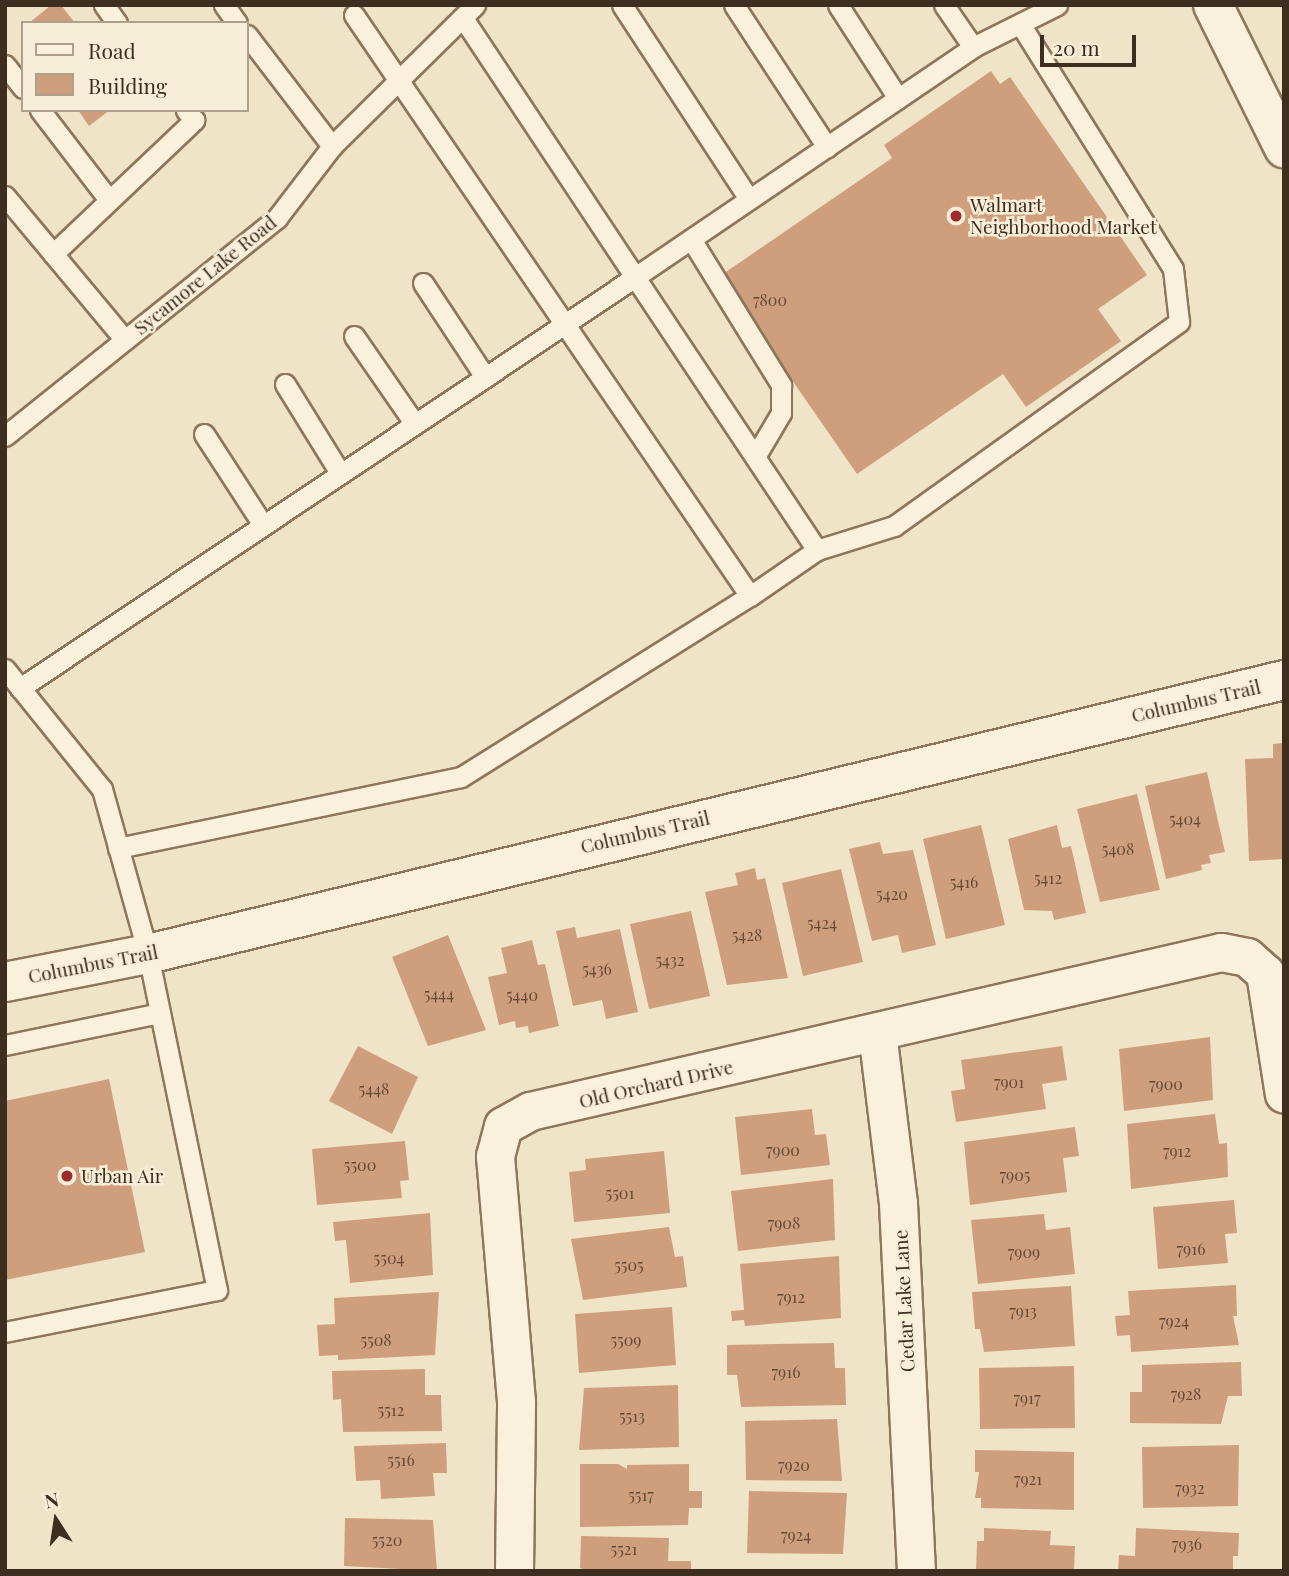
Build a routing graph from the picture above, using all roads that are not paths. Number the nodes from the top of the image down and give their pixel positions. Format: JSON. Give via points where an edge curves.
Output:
{"nodes":[{"id":1,"x":104,"y":5,"type":"edge"},
{"id":2,"x":224,"y":5,"type":"edge"},
{"id":3,"x":622,"y":5,"type":"edge"},
{"id":4,"x":734,"y":5,"type":"edge"},
{"id":5,"x":838,"y":5,"type":"edge"},
{"id":6,"x":944,"y":5,"type":"edge"},
{"id":7,"x":1057,"y":5,"type":"edge"},
{"id":8,"x":1213,"y":5,"type":"edge"},
{"id":9,"x":354,"y":8,"type":"edge"},
{"id":10,"x":469,"y":12,"type":"edge"},
{"id":11,"x":116,"y":21,"type":"edge"},
{"id":12,"x":236,"y":21,"type":"edge"},
{"id":13,"x":1022,"y":27,"type":"junction"},
{"id":14,"x":248,"y":36,"type":"edge"},
{"id":15,"x":973,"y":47,"type":"junction"},
{"id":16,"x":5,"y":65,"type":"edge"},
{"id":17,"x":403,"y":81,"type":"junction"},
{"id":18,"x":21,"y":85,"type":"edge"},
{"id":19,"x":898,"y":98,"type":"junction"},
{"id":20,"x":42,"y":112,"type":"edge"},
{"id":21,"x":188,"y":112,"type":"edge"},
{"id":22,"x":332,"y":146,"type":"junction"},
{"id":23,"x":827,"y":146,"type":"junction"},
{"id":24,"x":1284,"y":148,"type":"edge"},
{"id":25,"x":5,"y":196,"type":"edge"},
{"id":26,"x":749,"y":199,"type":"junction"},
{"id":27,"x":109,"y":200,"type":"junction"},
{"id":28,"x":691,"y":239,"type":"junction"},
{"id":29,"x":53,"y":254,"type":"junction"},
{"id":30,"x":635,"y":277,"type":"junction"},
{"id":31,"x":423,"y":282,"type":"dead end"},
{"id":32,"x":566,"y":323,"type":"junction"},
{"id":33,"x":354,"y":336,"type":"dead end"},
{"id":34,"x":125,"y":340,"type":"junction"},
{"id":35,"x":485,"y":377,"type":"junction"},
{"id":36,"x":285,"y":384,"type":"dead end"},
{"id":37,"x":415,"y":424,"type":"junction"},
{"id":38,"x":204,"y":434,"type":"dead end"},
{"id":39,"x":5,"y":436,"type":"edge"},
{"id":40,"x":755,"y":457,"type":"junction"},
{"id":41,"x":340,"y":473,"type":"junction"},
{"id":42,"x":263,"y":525,"type":"junction"},
{"id":43,"x":817,"y":550,"type":"junction"},
{"id":44,"x":750,"y":596,"type":"junction"},
{"id":45,"x":5,"y":669,"type":"edge"},
{"id":46,"x":1284,"y":680,"type":"edge"},
{"id":47,"x":20,"y":688,"type":"junction"},
{"id":48,"x":118,"y":848,"type":"junction"},
{"id":49,"x":148,"y":954,"type":"junction"},
{"id":50,"x":5,"y":982,"type":"edge"},
{"id":51,"x":160,"y":1013,"type":"junction"},
{"id":52,"x":877,"y":1032,"type":"junction"},
{"id":53,"x":5,"y":1045,"type":"edge"},
{"id":54,"x":1284,"y":1094,"type":"edge"},
{"id":55,"x":5,"y":1332,"type":"edge"},
{"id":56,"x":514,"y":1571,"type":"edge"},
{"id":57,"x":916,"y":1571,"type":"edge"}],
"edges":[{"from":1,"to":11,"type":"lane"},
{"from":2,"to":12,"type":"lane"},
{"from":3,"to":26,"type":"lane"},
{"from":4,"to":23,"type":"lane"},
{"from":5,"to":19,"type":"lane"},
{"from":6,"to":15,"type":"lane"},
{"from":7,"to":13,"type":"lane"},
{"from":8,"to":24,"type":"street"},
{"from":9,"to":17,"type":"lane"},
{"from":10,"to":17,"type":"lane","name":"Sycamore Lake Road"},
{"from":10,"to":30,"type":"lane"},
{"from":13,"to":15,"type":"lane"},
{"from":13,"to":43,"type":"lane","via":[[1173,269],[1179,322],[894,526]]},
{"from":14,"to":22,"type":"lane"},
{"from":15,"to":19,"type":"lane"},
{"from":16,"to":18,"type":"lane"},
{"from":17,"to":22,"type":"lane","name":"Sycamore Lake Road"},
{"from":17,"to":32,"type":"lane"},
{"from":19,"to":23,"type":"lane"},
{"from":20,"to":27,"type":"lane"},
{"from":21,"to":27,"type":"lane","via":[[194,120]]},
{"from":22,"to":34,"type":"lane","name":"Sycamore Lake Road","via":[[276,218]]},
{"from":23,"to":26,"type":"lane"},
{"from":25,"to":29,"type":"lane"},
{"from":26,"to":28,"type":"lane"},
{"from":27,"to":29,"type":"lane"},
{"from":28,"to":30,"type":"lane"},
{"from":28,"to":40,"type":"lane","via":[[781,385],[781,412]]},
{"from":29,"to":34,"type":"lane"},
{"from":30,"to":32,"type":"lane"},
{"from":30,"to":40,"type":"lane"},
{"from":31,"to":35,"type":"lane"},
{"from":32,"to":35,"type":"lane"},
{"from":32,"to":44,"type":"lane"},
{"from":33,"to":37,"type":"lane"},
{"from":34,"to":39,"type":"lane","name":"Sycamore Lake Road"},
{"from":35,"to":37,"type":"lane"},
{"from":36,"to":41,"type":"lane"},
{"from":37,"to":41,"type":"lane"},
{"from":38,"to":42,"type":"lane"},
{"from":40,"to":43,"type":"lane"},
{"from":41,"to":42,"type":"lane"},
{"from":42,"to":47,"type":"lane"},
{"from":43,"to":44,"type":"lane"},
{"from":44,"to":48,"type":"lane","via":[[461,777]]},
{"from":45,"to":47,"type":"lane"},
{"from":46,"to":49,"type":"street","name":"Columbus Trail"},
{"from":47,"to":48,"type":"lane","via":[[102,789]]},
{"from":48,"to":49,"type":"lane"},
{"from":49,"to":50,"type":"street","name":"Columbus Trail"},
{"from":49,"to":51,"type":"lane"},
{"from":51,"to":53,"type":"lane"},
{"from":51,"to":55,"type":"lane","via":[[217,1290]]},
{"from":52,"to":54,"type":"street","name":"Old Orchard Drive","via":[[1220,952],[1247,957],[1265,973]]},
{"from":52,"to":56,"type":"street","name":"Old Orchard Drive","via":[[530,1111],[503,1126],[495,1156],[516,1401]]},
{"from":52,"to":57,"type":"street","name":"Cedar Lake Lane","via":[[898,1203]]}]}
